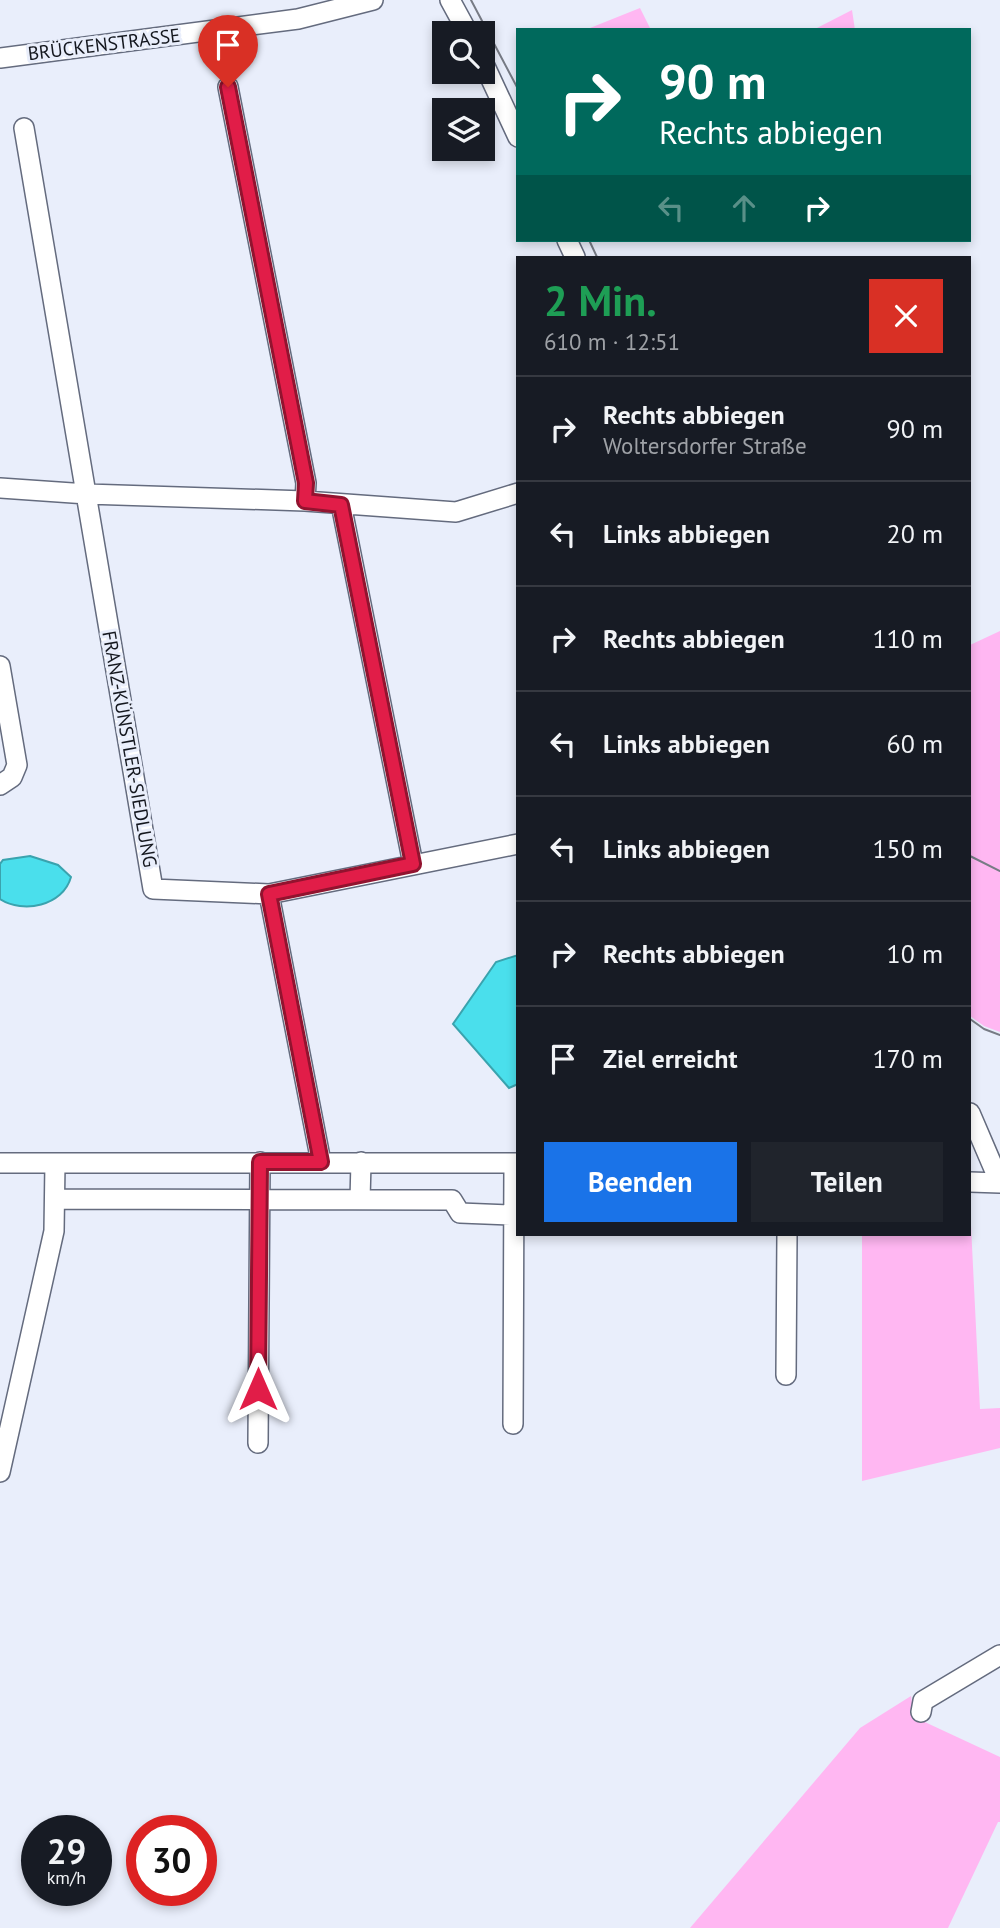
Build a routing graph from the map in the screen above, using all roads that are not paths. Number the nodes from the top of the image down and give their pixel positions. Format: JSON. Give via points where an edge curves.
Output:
{"nodes":[{"id":1,"x":373,"y":0,"type":"edge"},
{"id":2,"x":455,"y":2,"type":"edge"},
{"id":3,"x":463,"y":21,"type":"edge"},
{"id":4,"x":0,"y":58,"type":"edge"},
{"id":5,"x":493,"y":84,"type":"edge"},
{"id":6,"x":228,"y":87,"type":"dead end"},
{"id":7,"x":24,"y":128,"type":"dead end"},
{"id":8,"x":516,"y":133,"type":"edge"},
{"id":9,"x":0,"y":488,"type":"edge"},
{"id":10,"x":516,"y":494,"type":"edge"},
{"id":11,"x":87,"y":495,"type":"junction"},
{"id":12,"x":305,"y":501,"type":"junction"},
{"id":13,"x":341,"y":505,"type":"junction"},
{"id":14,"x":0,"y":666,"type":"edge"},
{"id":15,"x":0,"y":785,"type":"edge"},
{"id":16,"x":516,"y":844,"type":"edge"},
{"id":17,"x":413,"y":864,"type":"junction"},
{"id":18,"x":269,"y":894,"type":"junction"},
{"id":19,"x":971,"y":1114,"type":"edge"},
{"id":20,"x":260,"y":1162,"type":"junction"},
{"id":21,"x":321,"y":1162,"type":"junction"},
{"id":22,"x":361,"y":1162,"type":"junction"},
{"id":23,"x":0,"y":1163,"type":"edge"},
{"id":24,"x":55,"y":1163,"type":"junction"},
{"id":25,"x":516,"y":1163,"type":"edge"},
{"id":26,"x":971,"y":1182,"type":"edge"},
{"id":27,"x":1000,"y":1183,"type":"edge"},
{"id":28,"x":55,"y":1199,"type":"junction"},
{"id":29,"x":259,"y":1200,"type":"junction"},
{"id":30,"x":360,"y":1200,"type":"junction"},
{"id":31,"x":515,"y":1205,"type":"edge"},
{"id":32,"x":787,"y":1236,"type":"edge"},
{"id":33,"x":786,"y":1375,"type":"dead end"},
{"id":34,"x":513,"y":1424,"type":"dead end"},
{"id":35,"x":258,"y":1443,"type":"dead end"},
{"id":36,"x":0,"y":1472,"type":"edge"},
{"id":37,"x":1000,"y":1655,"type":"edge"},
{"id":38,"x":921,"y":1712,"type":"dead end"}],
"edges":[{"from":1,"to":4,"type":"street","name":"BRÜCKENSTRASSE","via":[[298,19]]},
{"from":2,"to":3,"type":"street"},
{"from":5,"to":8,"type":"street"},
{"from":6,"to":12,"type":"street","via":[[306,483]]},
{"from":7,"to":11,"type":"street","name":"FRANZ-KÜNSTLER-SIEDLUNG"},
{"from":9,"to":11,"type":"street"},
{"from":10,"to":13,"type":"street","via":[[456,512]]},
{"from":11,"to":12,"type":"street"},
{"from":11,"to":18,"type":"street","name":"FRANZ-KÜNSTLER-SIEDLUNG","via":[[153,889]]},
{"from":12,"to":13,"type":"street"},
{"from":13,"to":17,"type":"street"},
{"from":14,"to":15,"type":"street","via":[[17,765],[12,777]]},
{"from":16,"to":17,"type":"street","name":"FRANZ-KÜNSTLER-SIEDLUNG"},
{"from":17,"to":18,"type":"street","name":"FRANZ-KÜNSTLER-SIEDLUNG"},
{"from":18,"to":21,"type":"street"},
{"from":19,"to":27,"type":"street"},
{"from":20,"to":21,"type":"street"},
{"from":20,"to":24,"type":"street"},
{"from":20,"to":29,"type":"street"},
{"from":21,"to":22,"type":"street"},
{"from":22,"to":25,"type":"street"},
{"from":22,"to":30,"type":"street"},
{"from":23,"to":24,"type":"street"},
{"from":24,"to":28,"type":"street"},
{"from":25,"to":31,"type":"street"},
{"from":26,"to":27,"type":"street"},
{"from":28,"to":29,"type":"street"},
{"from":28,"to":36,"type":"street","via":[[54,1231]]},
{"from":29,"to":30,"type":"street"},
{"from":29,"to":35,"type":"street"},
{"from":30,"to":31,"type":"street","via":[[452,1200],[460,1213]]},
{"from":31,"to":34,"type":"street"},
{"from":32,"to":33,"type":"street"},
{"from":37,"to":38,"type":"street","via":[[923,1700]]}]}
